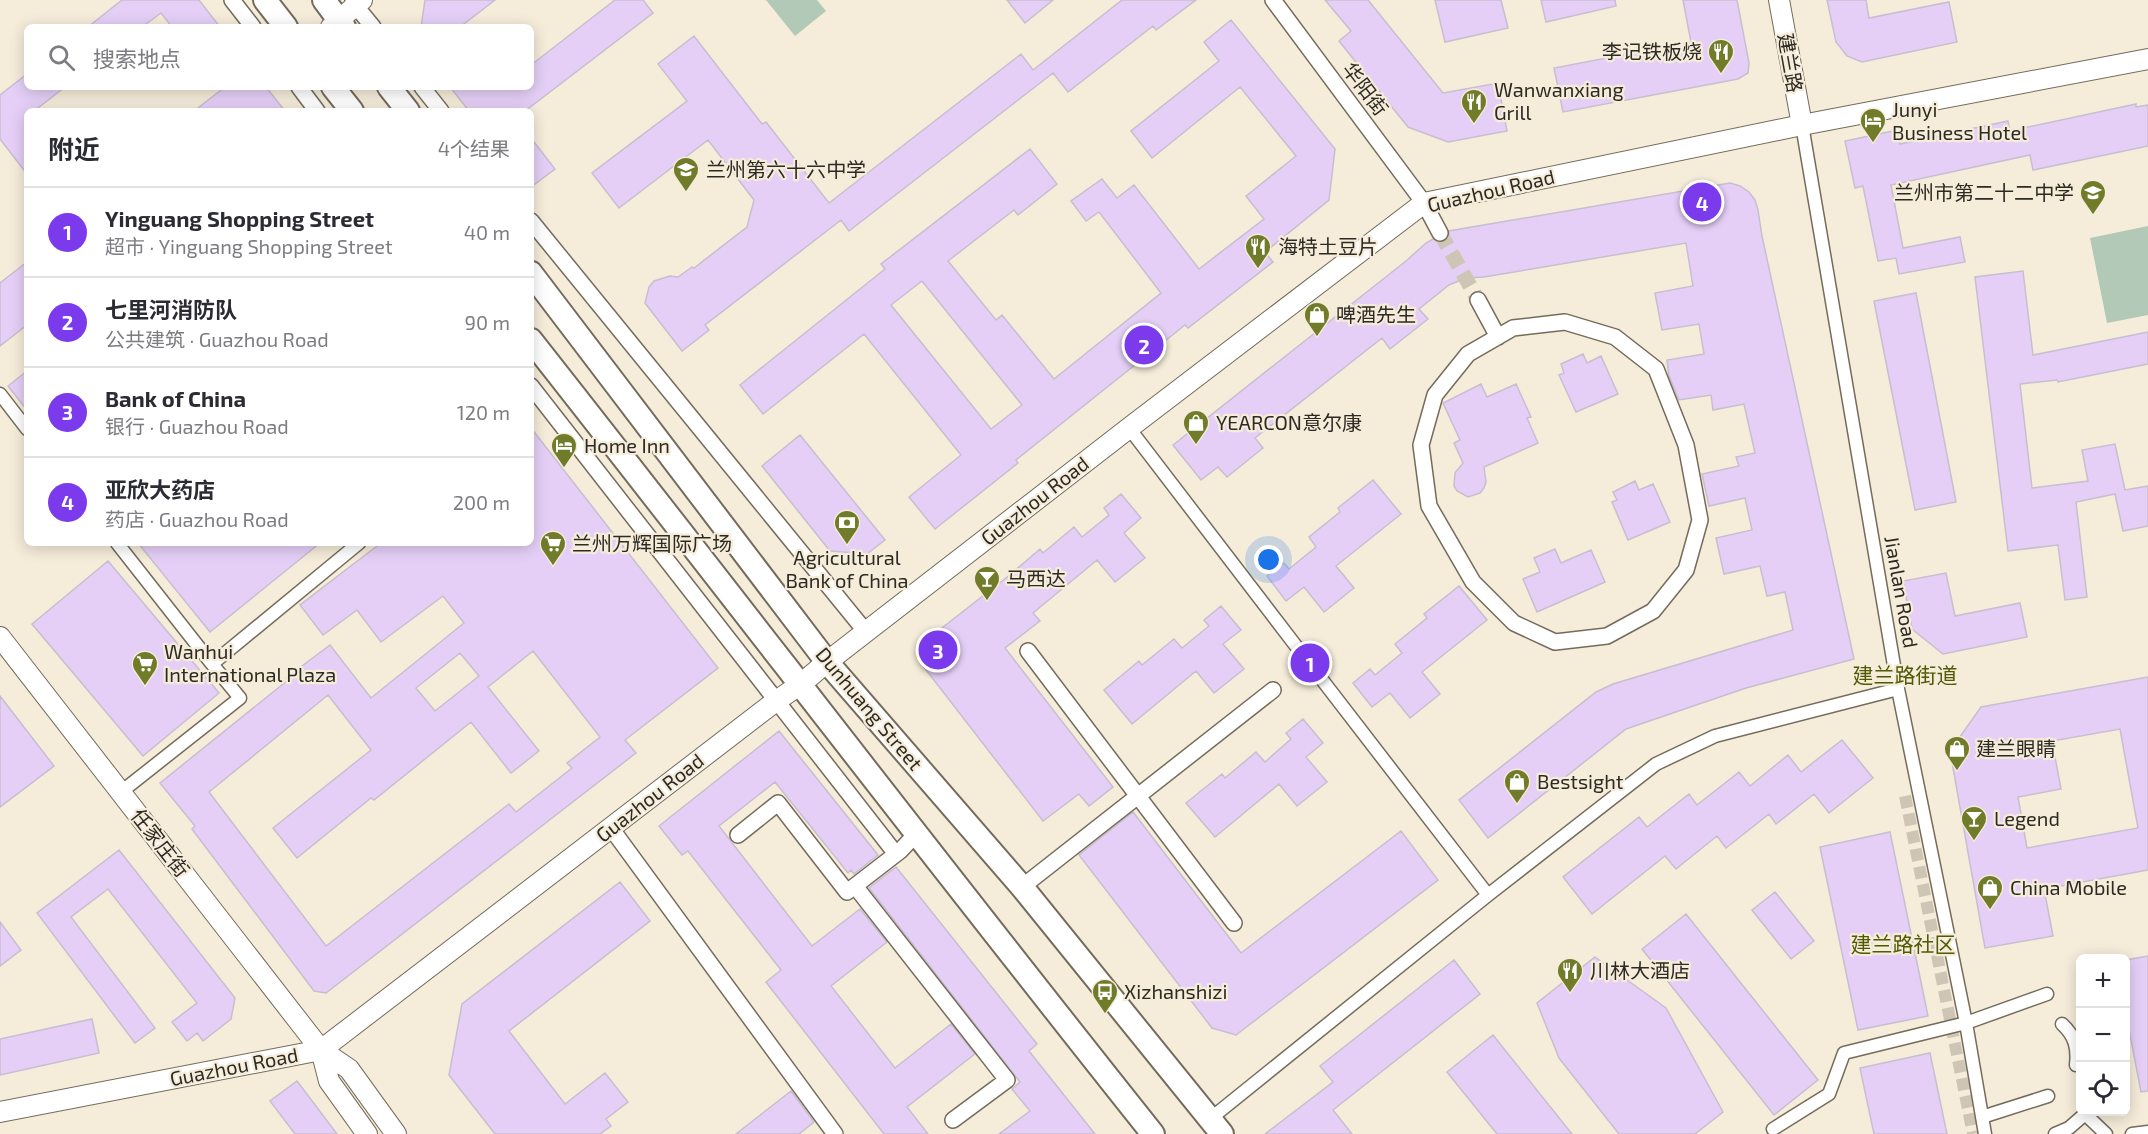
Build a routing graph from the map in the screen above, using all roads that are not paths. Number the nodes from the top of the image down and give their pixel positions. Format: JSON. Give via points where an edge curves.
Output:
{"nodes":[{"id":1,"x":232,"y":0,"type":"edge"},
{"id":2,"x":265,"y":0,"type":"edge"},
{"id":3,"x":324,"y":0,"type":"edge"},
{"id":4,"x":1272,"y":0,"type":"edge"},
{"id":5,"x":1779,"y":0,"type":"edge"},
{"id":6,"x":347,"y":13,"type":"edge"},
{"id":7,"x":251,"y":24,"type":"edge"},
{"id":8,"x":284,"y":24,"type":"edge"},
{"id":9,"x":367,"y":24,"type":"edge"},
{"id":10,"x":2148,"y":59,"type":"edge"},
{"id":11,"x":301,"y":90,"type":"edge"},
{"id":12,"x":335,"y":90,"type":"edge"},
{"id":13,"x":391,"y":90,"type":"edge"},
{"id":14,"x":424,"y":90,"type":"edge"},
{"id":15,"x":315,"y":108,"type":"edge"},
{"id":16,"x":350,"y":108,"type":"edge"},
{"id":17,"x":406,"y":108,"type":"edge"},
{"id":18,"x":439,"y":108,"type":"edge"},
{"id":19,"x":1802,"y":125,"type":"junction"},
{"id":20,"x":1424,"y":203,"type":"junction"},
{"id":21,"x":534,"y":225,"type":"edge"},
{"id":22,"x":1440,"y":233,"type":"tunnel mouth"},
{"id":23,"x":534,"y":277,"type":"edge"},
{"id":24,"x":1478,"y":300,"type":"tunnel mouth"},
{"id":25,"x":1498,"y":336,"type":"junction"},
{"id":26,"x":534,"y":344,"type":"edge"},
{"id":27,"x":0,"y":394,"type":"edge"},
{"id":28,"x":534,"y":395,"type":"edge"},
{"id":29,"x":24,"y":425,"type":"edge"},
{"id":30,"x":1129,"y":428,"type":"junction"},
{"id":31,"x":119,"y":546,"type":"edge"},
{"id":32,"x":355,"y":546,"type":"edge"},
{"id":33,"x":866,"y":632,"type":"junction"},
{"id":34,"x":0,"y":637,"type":"edge"},
{"id":35,"x":1296,"y":646,"type":"tunnel mouth"},
{"id":36,"x":1028,"y":651,"type":"dead end"},
{"id":37,"x":827,"y":662,"type":"junction"},
{"id":38,"x":212,"y":664,"type":"junction"},
{"id":39,"x":1323,"y":681,"type":"tunnel mouth"},
{"id":40,"x":801,"y":684,"type":"junction"},
{"id":41,"x":1898,"y":689,"type":"junction"},
{"id":42,"x":1273,"y":690,"type":"dead end"},
{"id":43,"x":776,"y":701,"type":"junction"},
{"id":44,"x":121,"y":792,"type":"junction"},
{"id":45,"x":1138,"y":796,"type":"junction"},
{"id":46,"x":611,"y":828,"type":"junction"},
{"id":47,"x":916,"y":834,"type":"junction"},
{"id":48,"x":738,"y":835,"type":"dead end"},
{"id":49,"x":896,"y":854,"type":"junction"},
{"id":50,"x":855,"y":886,"type":"junction"},
{"id":51,"x":1022,"y":887,"type":"junction"},
{"id":52,"x":1488,"y":895,"type":"junction"},
{"id":53,"x":1234,"y":922,"type":"dead end"},
{"id":54,"x":2047,"y":994,"type":"dead end"},
{"id":55,"x":1966,"y":1023,"type":"junction"},
{"id":56,"x":2062,"y":1024,"type":"dead end"},
{"id":57,"x":321,"y":1050,"type":"junction"},
{"id":58,"x":2076,"y":1062,"type":"edge"},
{"id":59,"x":2048,"y":1096,"type":"dead end"},
{"id":60,"x":0,"y":1112,"type":"edge"},
{"id":61,"x":2082,"y":1116,"type":"edge"},
{"id":62,"x":2088,"y":1116,"type":"edge"},
{"id":63,"x":1982,"y":1117,"type":"junction"},
{"id":64,"x":953,"y":1120,"type":"dead end"},
{"id":65,"x":1216,"y":1126,"type":"edge"},
{"id":66,"x":1773,"y":1129,"type":"dead end"},
{"id":67,"x":2148,"y":1131,"type":"edge"},
{"id":68,"x":367,"y":1134,"type":"edge"},
{"id":69,"x":396,"y":1134,"type":"edge"},
{"id":70,"x":835,"y":1134,"type":"edge"},
{"id":71,"x":1153,"y":1134,"type":"edge"},
{"id":72,"x":1985,"y":1134,"type":"edge"},
{"id":73,"x":2055,"y":1134,"type":"edge"},
{"id":74,"x":2106,"y":1134,"type":"edge"},
{"id":75,"x":2132,"y":1134,"type":"edge"}],
"edges":[{"from":1,"to":7,"type":"street"},
{"from":2,"to":8,"type":"main road"},
{"from":3,"to":6,"type":"main road"},
{"from":4,"to":20,"type":"street","name":"华阳街"},
{"from":5,"to":19,"type":"street","name":"建兰路"},
{"from":6,"to":9,"type":"street"},
{"from":10,"to":19,"type":"street","name":"Guazhou Road"},
{"from":11,"to":15,"type":"street"},
{"from":12,"to":16,"type":"main road"},
{"from":13,"to":17,"type":"main road"},
{"from":14,"to":18,"type":"street"},
{"from":19,"to":20,"type":"street","name":"Guazhou Road"},
{"from":19,"to":41,"type":"street","name":"Jianlan Road"},
{"from":20,"to":22,"type":"street","name":"华阳街"},
{"from":20,"to":30,"type":"street","name":"Guazhou Road"},
{"from":21,"to":33,"type":"street"},
{"from":23,"to":37,"type":"main road","name":"Dunhuang Street"},
{"from":24,"to":25,"type":"street"},
{"from":25,"to":25,"type":"street","via":[[1468,354],[1435,395],[1421,445],[1429,506],[1473,582],[1514,623],[1555,642],[1607,636],[1653,611],[1686,570],[1700,520],[1686,446],[1656,369],[1615,337],[1565,322],[1513,328]]},
{"from":26,"to":40,"type":"main road","name":"Dunhuang Street"},
{"from":27,"to":29,"type":"street"},
{"from":28,"to":43,"type":"street"},
{"from":30,"to":33,"type":"street","name":"Guazhou Road"},
{"from":30,"to":35,"type":"street"},
{"from":31,"to":38,"type":"street"},
{"from":32,"to":38,"type":"street"},
{"from":33,"to":37,"type":"street","name":"Guazhou Road"},
{"from":34,"to":44,"type":"street","name":"任家庄街"},
{"from":36,"to":45,"type":"street"},
{"from":37,"to":40,"type":"street","name":"Guazhou Road"},
{"from":37,"to":51,"type":"main road","name":"Dunhuang Street"},
{"from":38,"to":44,"type":"street","via":[[240,698]]},
{"from":39,"to":52,"type":"street"},
{"from":40,"to":43,"type":"street","name":"Guazhou Road"},
{"from":40,"to":47,"type":"main road","name":"Dunhuang Street"},
{"from":41,"to":52,"type":"street","via":[[1715,736],[1656,764]]},
{"from":41,"to":55,"type":"street","name":"Jianlan Road"},
{"from":42,"to":45,"type":"street"},
{"from":43,"to":46,"type":"street","name":"Guazhou Road"},
{"from":43,"to":49,"type":"street"},
{"from":44,"to":57,"type":"street","name":"任家庄街"},
{"from":45,"to":51,"type":"street"},
{"from":45,"to":53,"type":"street"},
{"from":46,"to":57,"type":"street","name":"Guazhou Road"},
{"from":46,"to":70,"type":"street"},
{"from":47,"to":49,"type":"street"},
{"from":47,"to":71,"type":"main road","name":"Dunhuang Street"},
{"from":48,"to":50,"type":"street","via":[[778,804],[847,892]]},
{"from":49,"to":50,"type":"street"},
{"from":50,"to":64,"type":"street","via":[[1007,1080]]},
{"from":51,"to":65,"type":"main road","name":"Dunhuang Street"},
{"from":52,"to":65,"type":"street"},
{"from":54,"to":55,"type":"street"},
{"from":55,"to":63,"type":"street","name":"Jianlan Road"},
{"from":55,"to":66,"type":"street","via":[[1844,1053],[1829,1094]]},
{"from":56,"to":58,"type":"street","via":[[2071,1032],[2078,1051]]},
{"from":57,"to":60,"type":"street","name":"Guazhou Road"},
{"from":57,"to":68,"type":"street","via":[[329,1081]]},
{"from":57,"to":69,"type":"street","via":[[349,1069]]},
{"from":59,"to":63,"type":"street"},
{"from":61,"to":73,"type":"street"},
{"from":62,"to":74,"type":"street"},
{"from":63,"to":72,"type":"street","name":"Jianlan Road"},
{"from":67,"to":75,"type":"street"}]}
